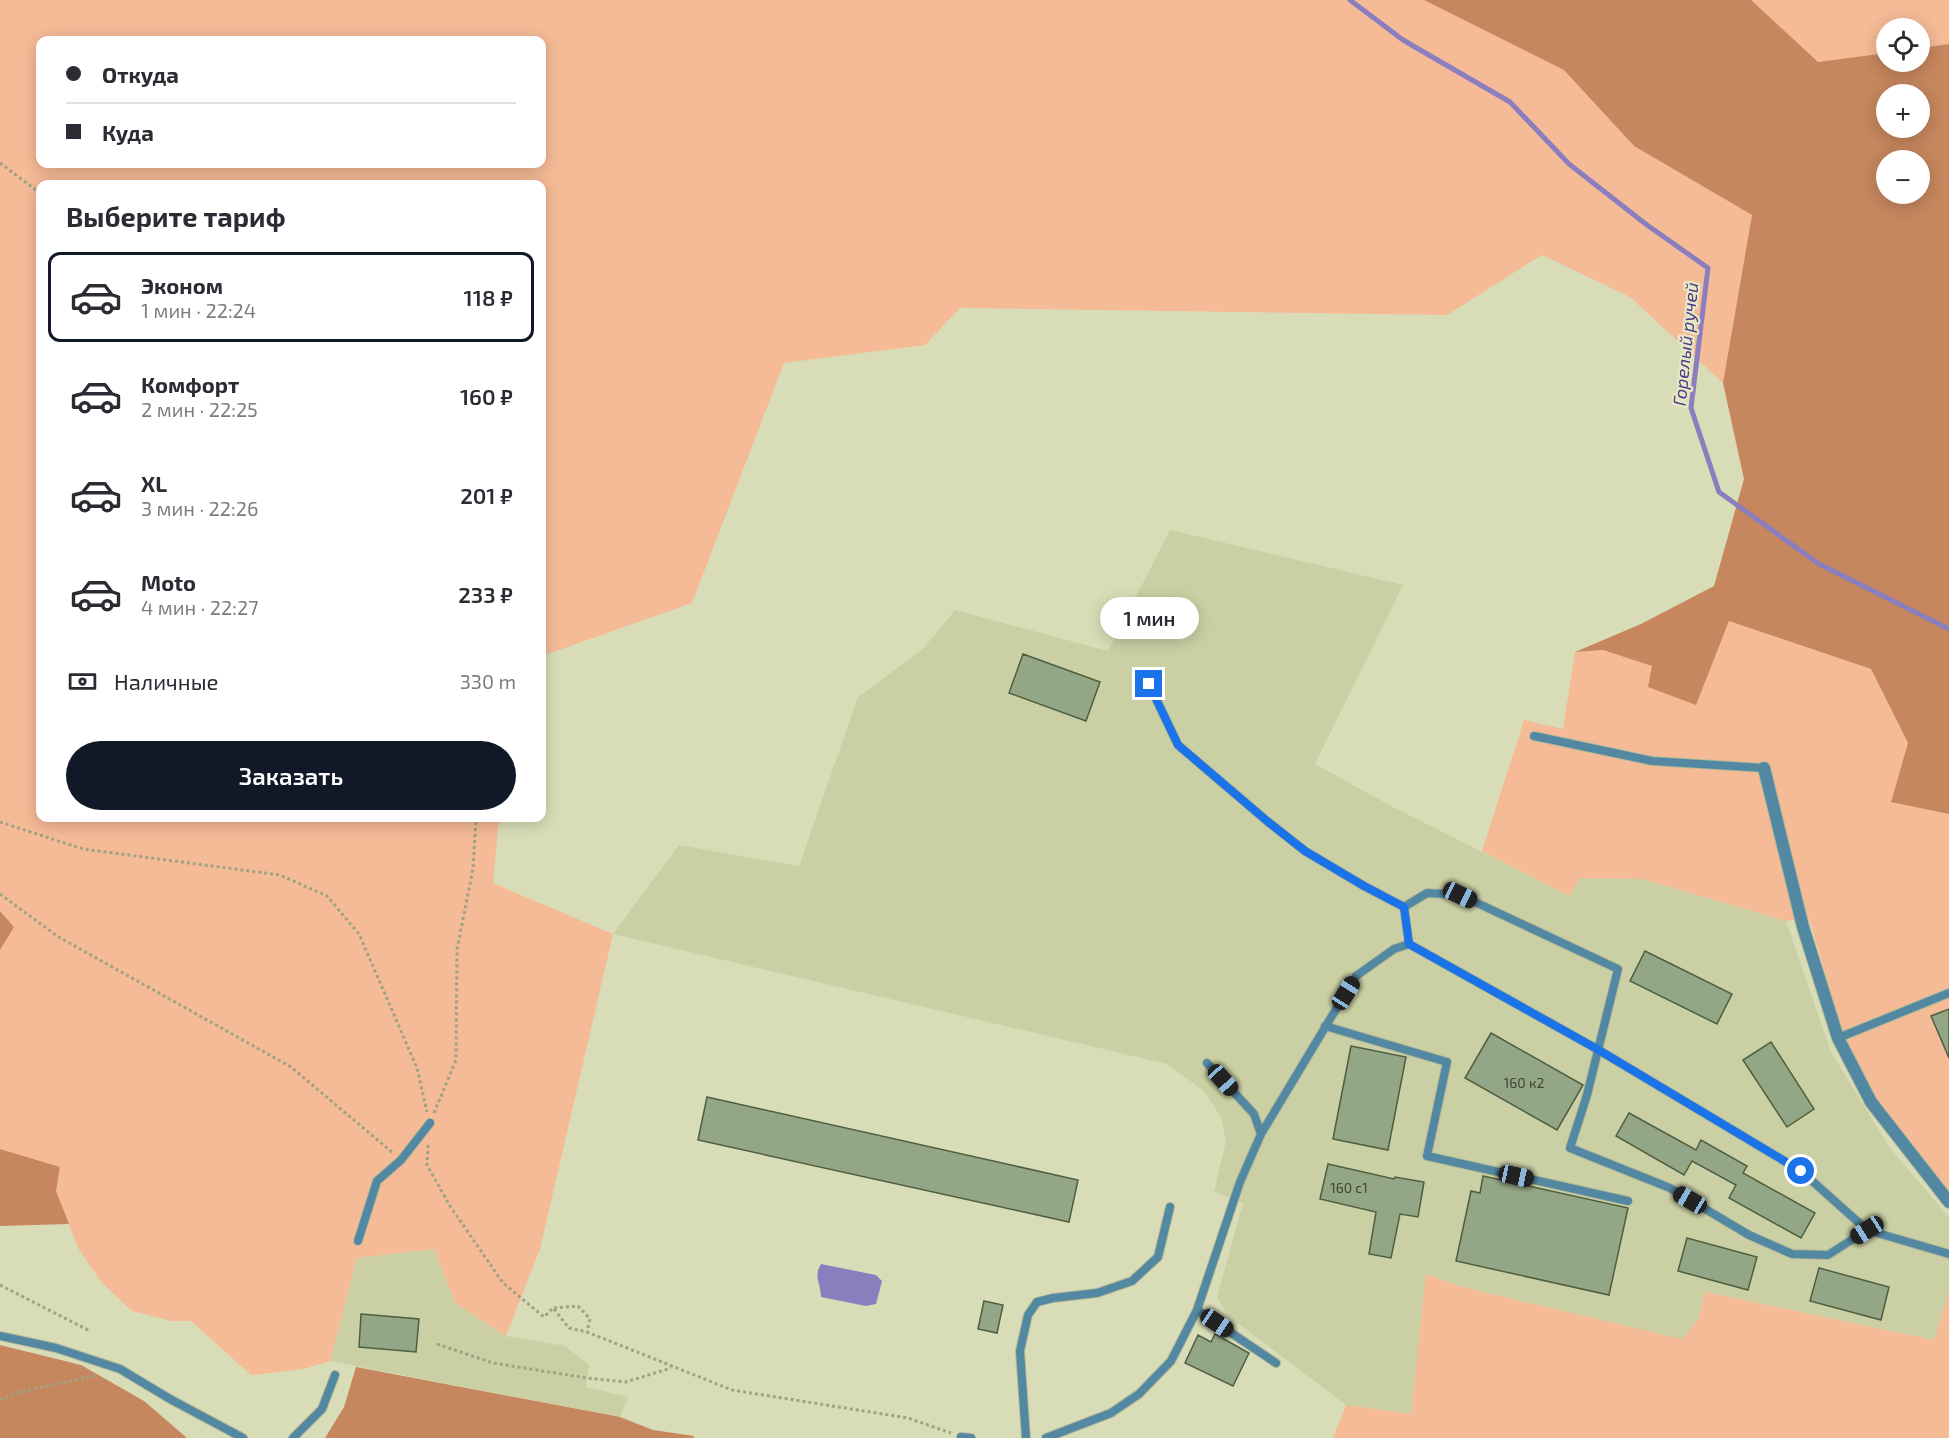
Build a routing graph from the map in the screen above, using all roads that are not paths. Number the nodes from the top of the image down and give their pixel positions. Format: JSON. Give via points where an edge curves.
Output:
{"nodes":[{"id":1,"x":1149,"y":684,"type":"dead end"},
{"id":2,"x":1534,"y":736,"type":"dead end"},
{"id":3,"x":1764,"y":768,"type":"joint"},
{"id":4,"x":1404,"y":907,"type":"junction"},
{"id":5,"x":1409,"y":944,"type":"junction"},
{"id":6,"x":1949,"y":993,"type":"edge"},
{"id":7,"x":1325,"y":1026,"type":"junction"},
{"id":8,"x":1838,"y":1038,"type":"junction"},
{"id":9,"x":1597,"y":1049,"type":"junction"},
{"id":10,"x":1208,"y":1062,"type":"dead end"},
{"id":11,"x":430,"y":1123,"type":"road end"},
{"id":12,"x":1261,"y":1134,"type":"junction"},
{"id":13,"x":1628,"y":1201,"type":"dead end"},
{"id":14,"x":1949,"y":1202,"type":"edge"},
{"id":15,"x":1170,"y":1207,"type":"dead end"},
{"id":16,"x":1867,"y":1230,"type":"junction"},
{"id":17,"x":358,"y":1241,"type":"dead end"},
{"id":18,"x":1949,"y":1254,"type":"edge"},
{"id":19,"x":1197,"y":1310,"type":"junction"},
{"id":20,"x":0,"y":1336,"type":"edge"},
{"id":21,"x":1276,"y":1363,"type":"dead end"},
{"id":22,"x":335,"y":1375,"type":"dead end"},
{"id":23,"x":1062,"y":1435,"type":"edge"},
{"id":24,"x":961,"y":1437,"type":"edge"},
{"id":25,"x":243,"y":1438,"type":"edge"},
{"id":26,"x":293,"y":1438,"type":"edge"},
{"id":27,"x":972,"y":1438,"type":"edge"},
{"id":28,"x":1026,"y":1438,"type":"edge"},
{"id":29,"x":1046,"y":1438,"type":"edge"}],
"edges":[{"from":1,"to":4,"type":"lane","via":[[1178,745],[1305,851]]},
{"from":2,"to":3,"type":"lane","via":[[1652,761]]},
{"from":3,"to":8,"type":"street","via":[[1803,927]]},
{"from":4,"to":5,"type":"lane"},
{"from":4,"to":9,"type":"lane","via":[[1427,892],[1460,895],[1618,969]]},
{"from":5,"to":7,"type":"lane","via":[[1394,949],[1356,976]]},
{"from":5,"to":9,"type":"lane"},
{"from":6,"to":8,"type":"lane"},
{"from":7,"to":12,"type":"lane"},
{"from":7,"to":13,"type":"lane","via":[[1447,1062],[1427,1156]]},
{"from":8,"to":14,"type":"street","via":[[1871,1102]]},
{"from":9,"to":16,"type":"lane","via":[[1801,1171]]},
{"from":9,"to":16,"type":"lane","via":[[1570,1148],[1670,1188],[1749,1235],[1792,1254],[1828,1254]]},
{"from":10,"to":12,"type":"lane","via":[[1254,1114]]},
{"from":11,"to":17,"type":"lane","via":[[401,1160],[377,1181]]},
{"from":12,"to":19,"type":"lane","via":[[1240,1182]]},
{"from":15,"to":28,"type":"lane","via":[[1158,1257],[1132,1281],[1097,1293],[1038,1302],[1028,1315],[1020,1351]]},
{"from":16,"to":18,"type":"lane"},
{"from":19,"to":21,"type":"lane"},
{"from":19,"to":23,"type":"lane","via":[[1171,1361],[1139,1394],[1112,1413]]},
{"from":20,"to":25,"type":"lane","via":[[56,1348],[120,1369]]},
{"from":22,"to":26,"type":"lane","via":[[322,1409]]},
{"from":23,"to":29,"type":"lane"},
{"from":24,"to":27,"type":"lane"}]}
